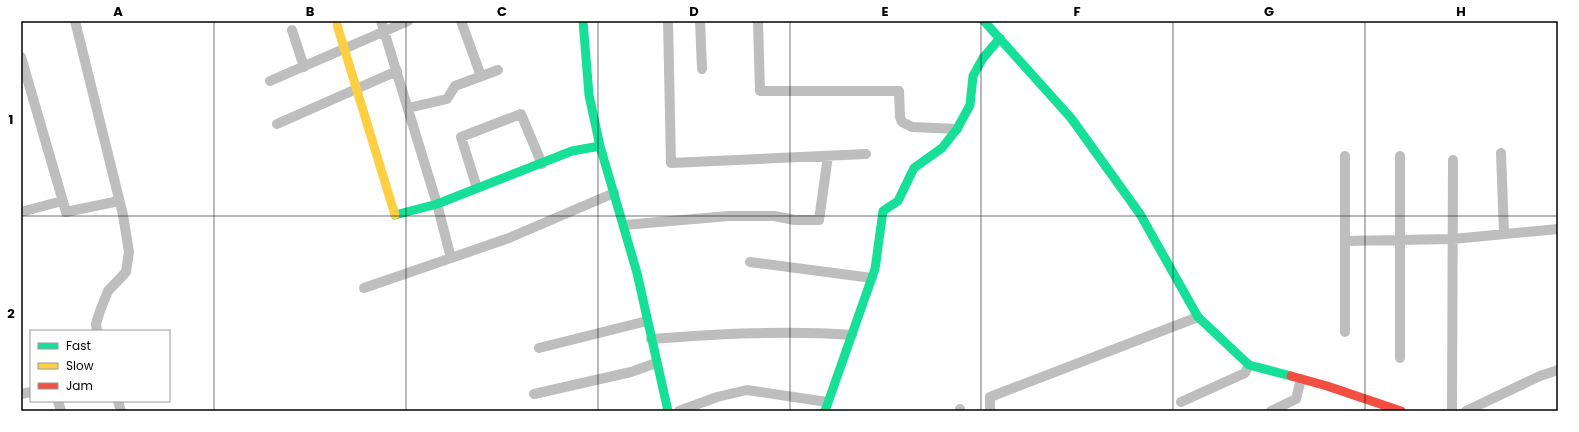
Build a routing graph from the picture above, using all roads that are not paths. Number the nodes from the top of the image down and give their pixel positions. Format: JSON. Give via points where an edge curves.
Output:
{"nodes":[{"id":1,"x":75,"y":21,"type":"edge"},
{"id":2,"x":381,"y":21,"type":"edge"},
{"id":3,"x":408,"y":21,"type":"edge"},
{"id":4,"x":461,"y":21,"type":"edge"},
{"id":5,"x":583,"y":21,"type":"edge"},
{"id":6,"x":668,"y":21,"type":"edge"},
{"id":7,"x":700,"y":21,"type":"edge"},
{"id":8,"x":758,"y":21,"type":"edge"},
{"id":9,"x":984,"y":21,"type":"edge"},
{"id":10,"x":337,"y":25,"type":"dead end"},
{"id":11,"x":292,"y":30,"type":"dead end"},
{"id":12,"x":385,"y":32,"type":"junction"},
{"id":13,"x":1000,"y":38,"type":"junction"},
{"id":14,"x":344,"y":49,"type":"junction"},
{"id":15,"x":21,"y":57,"type":"edge"},
{"id":16,"x":304,"y":67,"type":"junction"},
{"id":17,"x":702,"y":69,"type":"dead end"},
{"id":18,"x":498,"y":70,"type":"dead end"},
{"id":19,"x":397,"y":71,"type":"junction"},
{"id":20,"x":481,"y":76,"type":"junction"},
{"id":21,"x":270,"y":81,"type":"dead end"},
{"id":22,"x":357,"y":89,"type":"junction"},
{"id":23,"x":408,"y":108,"type":"junction"},
{"id":24,"x":277,"y":124,"type":"dead end"},
{"id":25,"x":957,"y":129,"type":"junction"},
{"id":26,"x":600,"y":146,"type":"junction"},
{"id":27,"x":1501,"y":153,"type":"dead end"},
{"id":28,"x":866,"y":154,"type":"dead end"},
{"id":29,"x":828,"y":156,"type":"junction"},
{"id":30,"x":1345,"y":156,"type":"dead end"},
{"id":31,"x":1400,"y":156,"type":"dead end"},
{"id":32,"x":1453,"y":160,"type":"dead end"},
{"id":33,"x":542,"y":164,"type":"junction"},
{"id":34,"x":477,"y":188,"type":"junction"},
{"id":35,"x":614,"y":193,"type":"junction"},
{"id":36,"x":62,"y":201,"type":"junction"},
{"id":37,"x":119,"y":201,"type":"junction"},
{"id":38,"x":437,"y":204,"type":"junction"},
{"id":39,"x":21,"y":212,"type":"edge"},
{"id":40,"x":624,"y":225,"type":"junction"},
{"id":41,"x":1558,"y":229,"type":"edge"},
{"id":42,"x":1504,"y":234,"type":"junction"},
{"id":43,"x":1453,"y":239,"type":"junction"},
{"id":44,"x":1400,"y":240,"type":"junction"},
{"id":45,"x":1345,"y":241,"type":"junction"},
{"id":46,"x":451,"y":258,"type":"junction"},
{"id":47,"x":750,"y":262,"type":"dead end"},
{"id":48,"x":872,"y":278,"type":"junction"},
{"id":49,"x":364,"y":288,"type":"dead end"},
{"id":50,"x":1198,"y":317,"type":"junction"},
{"id":51,"x":647,"y":321,"type":"junction"},
{"id":52,"x":97,"y":330,"type":"edge"},
{"id":53,"x":1345,"y":332,"type":"dead end"},
{"id":54,"x":852,"y":335,"type":"junction"},
{"id":55,"x":651,"y":338,"type":"junction"},
{"id":56,"x":539,"y":348,"type":"dead end"},
{"id":57,"x":1400,"y":358,"type":"dead end"},
{"id":58,"x":656,"y":363,"type":"junction"},
{"id":59,"x":1249,"y":365,"type":"junction"},
{"id":60,"x":1558,"y":370,"type":"edge"},
{"id":61,"x":1301,"y":379,"type":"junction"},
{"id":62,"x":534,"y":394,"type":"dead end"},
{"id":63,"x":1181,"y":402,"type":"dead end"},
{"id":64,"x":826,"y":407,"type":"edge"},
{"id":65,"x":668,"y":411,"type":"edge"},
{"id":66,"x":679,"y":411,"type":"edge"},
{"id":67,"x":990,"y":411,"type":"edge"},
{"id":68,"x":1271,"y":411,"type":"edge"},
{"id":69,"x":1401,"y":411,"type":"edge"},
{"id":70,"x":1452,"y":411,"type":"edge"},
{"id":71,"x":1466,"y":411,"type":"edge"}],
"edges":[{"from":1,"to":37,"type":"street"},
{"from":2,"to":12,"type":"street"},
{"from":3,"to":12,"type":"street"},
{"from":4,"to":20,"type":"street"},
{"from":5,"to":26,"type":"street","via":[[589,95]]},
{"from":6,"to":29,"type":"street","via":[[671,163]]},
{"from":7,"to":17,"type":"street"},
{"from":8,"to":25,"type":"street","via":[[760,92],[899,91],[902,122],[912,127]]},
{"from":9,"to":13,"type":"street"},
{"from":10,"to":14,"type":"street"},
{"from":11,"to":16,"type":"street"},
{"from":12,"to":14,"type":"street"},
{"from":12,"to":19,"type":"street"},
{"from":13,"to":25,"type":"street","via":[[983,58],[973,76],[970,105]]},
{"from":13,"to":50,"type":"street","via":[[1071,118],[1140,214]]},
{"from":14,"to":16,"type":"street"},
{"from":14,"to":22,"type":"street"},
{"from":15,"to":36,"type":"street"},
{"from":16,"to":21,"type":"street"},
{"from":18,"to":20,"type":"street"},
{"from":19,"to":22,"type":"street"},
{"from":19,"to":23,"type":"street"},
{"from":20,"to":23,"type":"street","via":[[455,86],[447,99]]},
{"from":22,"to":24,"type":"street"},
{"from":22,"to":38,"type":"street","via":[[395,215]]},
{"from":23,"to":38,"type":"street"},
{"from":25,"to":48,"type":"street","via":[[942,148],[914,168],[898,201],[883,211]]},
{"from":26,"to":33,"type":"street","via":[[572,152]]},
{"from":26,"to":35,"type":"street"},
{"from":27,"to":42,"type":"street"},
{"from":28,"to":29,"type":"street"},
{"from":29,"to":40,"type":"street","via":[[819,220],[729,216]]},
{"from":30,"to":45,"type":"street"},
{"from":31,"to":44,"type":"street"},
{"from":32,"to":43,"type":"street"},
{"from":33,"to":34,"type":"street"},
{"from":33,"to":34,"type":"street","via":[[521,114],[491,125],[461,137]]},
{"from":34,"to":38,"type":"street"},
{"from":35,"to":40,"type":"street"},
{"from":35,"to":46,"type":"street","via":[[509,238]]},
{"from":36,"to":37,"type":"street","via":[[66,212]]},
{"from":36,"to":39,"type":"street"},
{"from":37,"to":52,"type":"street","via":[[129,252],[126,272],[108,291],[96,324]]},
{"from":38,"to":46,"type":"street"},
{"from":40,"to":51,"type":"street"},
{"from":41,"to":42,"type":"street"},
{"from":42,"to":43,"type":"street"},
{"from":43,"to":44,"type":"street"},
{"from":43,"to":70,"type":"street"},
{"from":44,"to":45,"type":"street"},
{"from":44,"to":57,"type":"street"},
{"from":45,"to":53,"type":"street"},
{"from":46,"to":49,"type":"street"},
{"from":47,"to":48,"type":"street"},
{"from":48,"to":54,"type":"street"},
{"from":50,"to":59,"type":"street"},
{"from":50,"to":67,"type":"street","via":[[990,397]]},
{"from":51,"to":55,"type":"street"},
{"from":51,"to":56,"type":"street"},
{"from":54,"to":55,"type":"street","via":[[811,332]]},
{"from":54,"to":64,"type":"street"},
{"from":55,"to":58,"type":"street"},
{"from":58,"to":62,"type":"street","via":[[631,372]]},
{"from":58,"to":65,"type":"street"},
{"from":59,"to":61,"type":"street"},
{"from":59,"to":63,"type":"street","via":[[1245,373]]},
{"from":60,"to":71,"type":"street"},
{"from":61,"to":68,"type":"street","via":[[1296,400]]},
{"from":61,"to":69,"type":"street"},
{"from":64,"to":66,"type":"street","via":[[746,390]]}]}
